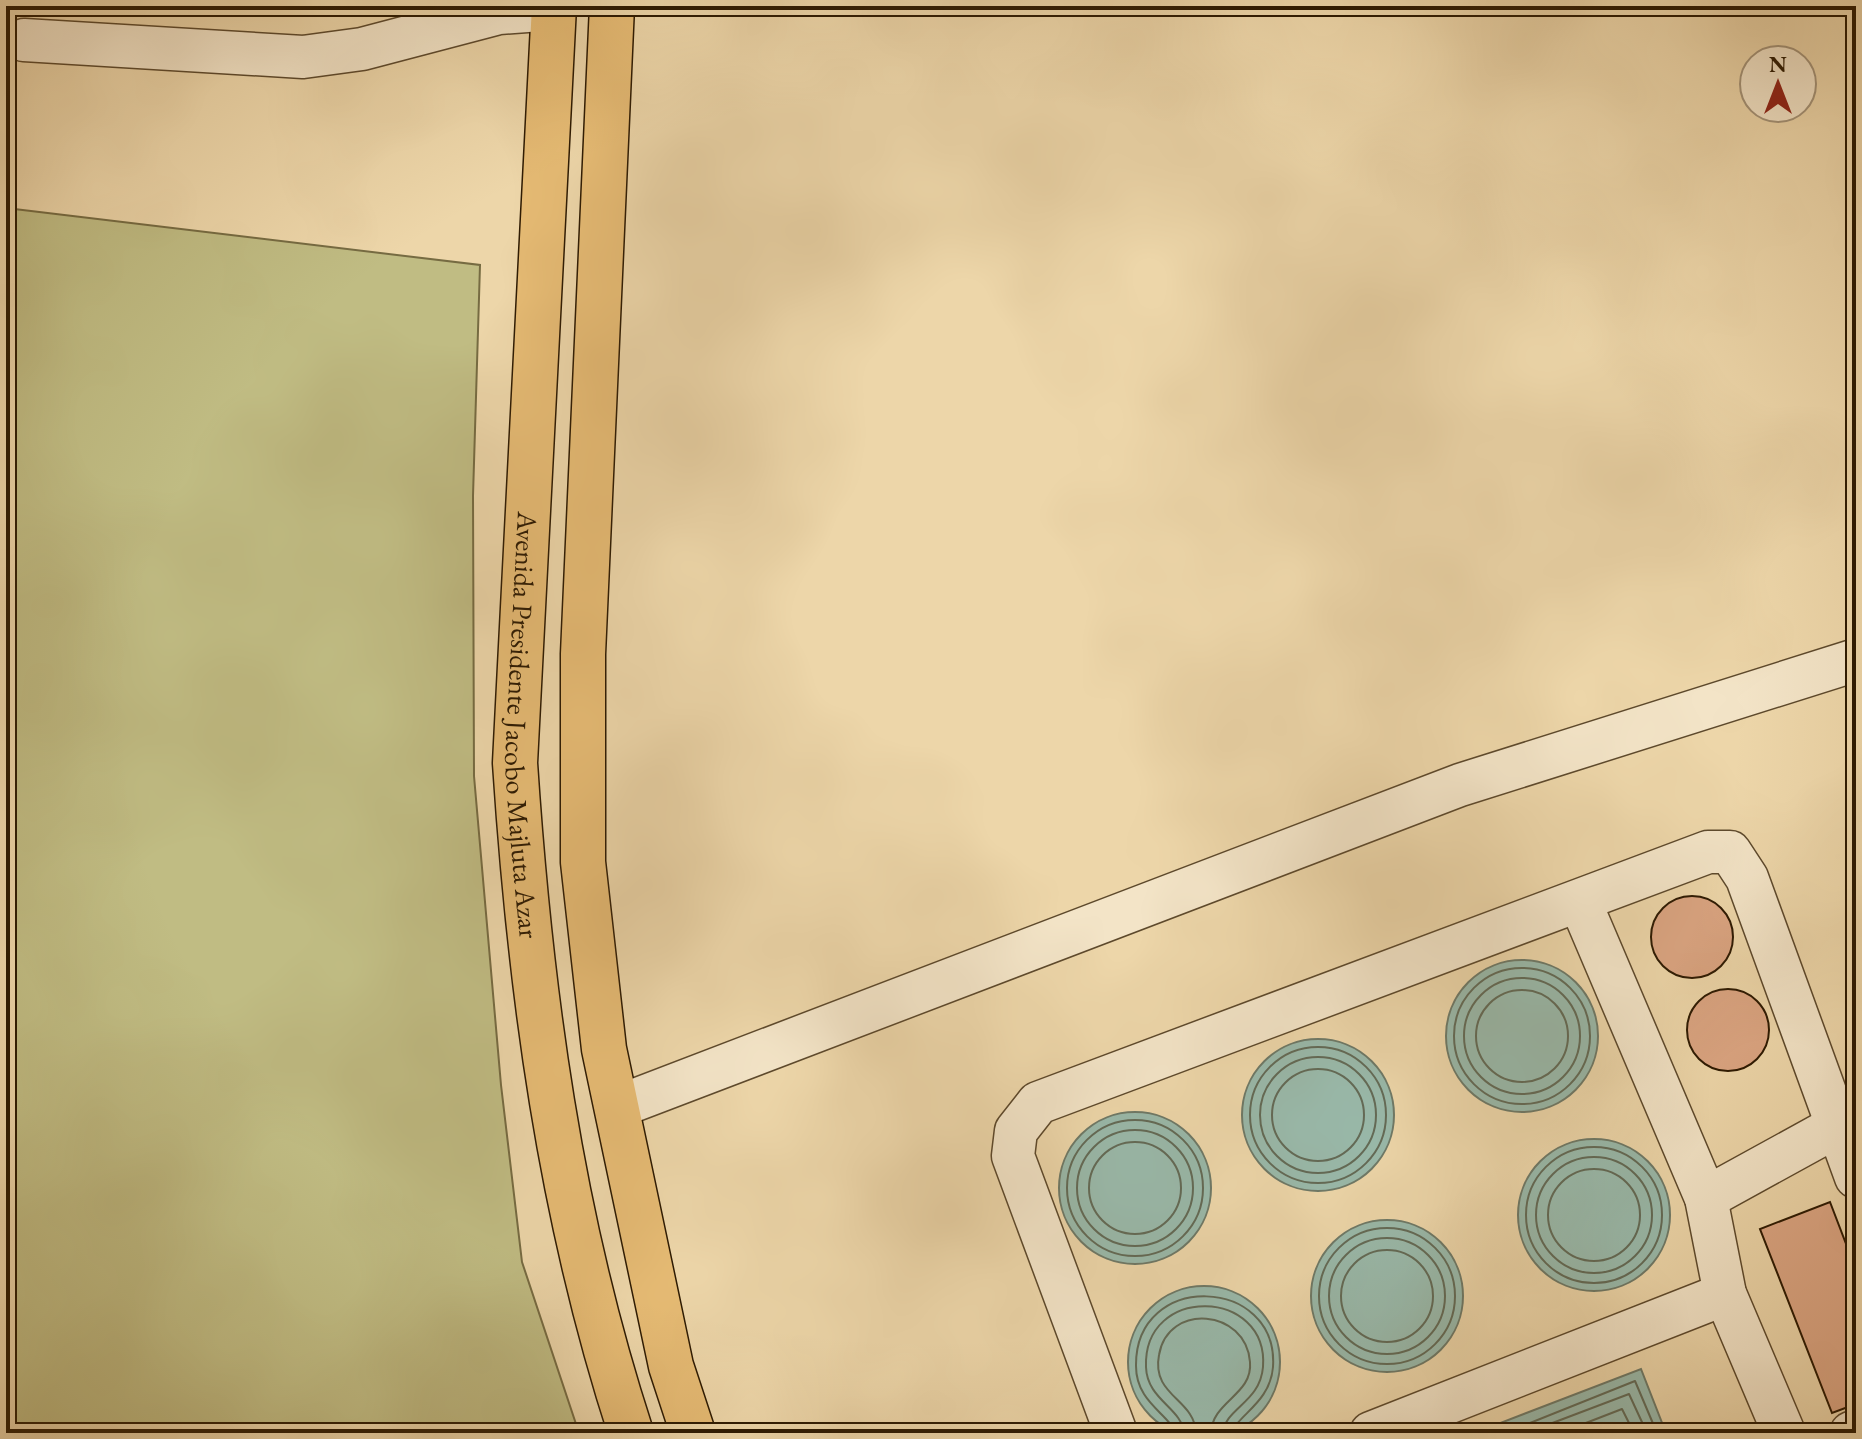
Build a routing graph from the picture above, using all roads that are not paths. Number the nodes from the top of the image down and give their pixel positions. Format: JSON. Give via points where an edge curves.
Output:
{"nodes":[{"id":1,"x":612,"y":6,"type":"edge"},
{"id":2,"x":554,"y":8,"type":"edge"},
{"id":3,"x":24,"y":40,"type":"dead end"},
{"id":4,"x":1856,"y":660,"type":"edge"},
{"id":5,"x":1580,"y":902,"type":"junction"},
{"id":6,"x":617,"y":1107,"type":"junction"},
{"id":7,"x":1837,"y":1126,"type":"junction"},
{"id":8,"x":1856,"y":1177,"type":"edge"},
{"id":9,"x":1706,"y":1198,"type":"junction"},
{"id":10,"x":1725,"y":1294,"type":"junction"},
{"id":11,"x":631,"y":1433,"type":"edge"},
{"id":12,"x":693,"y":1433,"type":"edge"},
{"id":13,"x":1116,"y":1433,"type":"edge"},
{"id":14,"x":1371,"y":1433,"type":"edge"},
{"id":15,"x":1784,"y":1433,"type":"edge"}],
"edges":[{"from":1,"to":6,"type":"main road","name":"Avenida Presidente Jacobo Majluta Azar","via":[[582,761],[583,862],[604,1049]]},
{"from":2,"to":3,"type":"street","via":[[499,13],[362,49],[303,57]]},
{"from":2,"to":11,"type":"main road","name":"Avenida Presidente Jacobo Majluta Azar","via":[[515,763],[544,1060],[573,1226]]},
{"from":4,"to":6,"type":"street","via":[[1460,785]]},
{"from":5,"to":7,"type":"street","via":[[1708,852],[1730,852],[1747,878]]},
{"from":5,"to":9,"type":"street"},
{"from":5,"to":13,"type":"street","via":[[1038,1103],[1016,1131],[1013,1156]]},
{"from":6,"to":12,"type":"main road","name":"Avenida Presidente Jacobo Majluta Azar","via":[[671,1366]]},
{"from":7,"to":8,"type":"street"},
{"from":7,"to":9,"type":"street"},
{"from":9,"to":10,"type":"street"},
{"from":10,"to":14,"type":"street"},
{"from":10,"to":15,"type":"street"}]}
